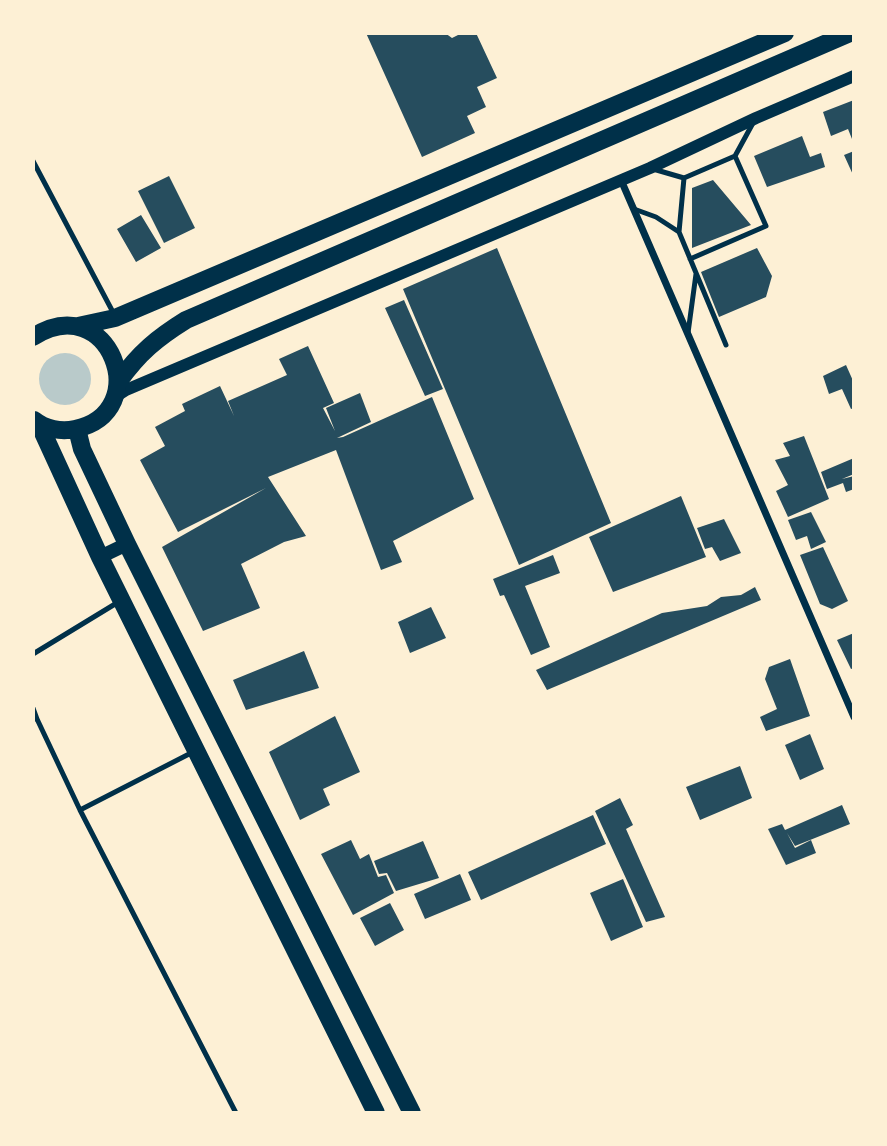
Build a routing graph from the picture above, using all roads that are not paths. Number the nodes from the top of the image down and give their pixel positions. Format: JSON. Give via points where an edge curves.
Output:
{"nodes":[{"id":1,"x":785,"y":33,"type":"edge"},
{"id":2,"x":850,"y":33,"type":"edge"},
{"id":3,"x":762,"y":38,"type":"edge"},
{"id":4,"x":854,"y":76,"type":"edge"},
{"id":5,"x":756,"y":118,"type":"junction"},
{"id":6,"x":735,"y":156,"type":"junction"},
{"id":7,"x":33,"y":161,"type":"edge"},
{"id":8,"x":650,"y":168,"type":"junction"},
{"id":9,"x":684,"y":178,"type":"junction"},
{"id":10,"x":621,"y":180,"type":"junction"},
{"id":11,"x":634,"y":209,"type":"junction"},
{"id":12,"x":679,"y":232,"type":"junction"},
{"id":13,"x":690,"y":259,"type":"junction"},
{"id":14,"x":696,"y":272,"type":"junction"},
{"id":15,"x":115,"y":318,"type":"junction"},
{"id":16,"x":78,"y":326,"type":"junction"},
{"id":17,"x":688,"y":333,"type":"junction"},
{"id":18,"x":33,"y":337,"type":"edge"},
{"id":19,"x":726,"y":345,"type":"dead end"},
{"id":20,"x":117,"y":389,"type":"junction"},
{"id":21,"x":36,"y":421,"type":"edge"},
{"id":22,"x":77,"y":429,"type":"junction"},
{"id":23,"x":127,"y":544,"type":"junction"},
{"id":24,"x":100,"y":557,"type":"junction"},
{"id":25,"x":121,"y":601,"type":"junction"},
{"id":26,"x":33,"y":654,"type":"edge"},
{"id":27,"x":33,"y":708,"type":"edge"},
{"id":28,"x":854,"y":717,"type":"edge"},
{"id":29,"x":35,"y":719,"type":"edge"},
{"id":30,"x":196,"y":751,"type":"junction"},
{"id":31,"x":80,"y":810,"type":"junction"},
{"id":32,"x":236,"y":1113,"type":"edge"},
{"id":33,"x":376,"y":1113,"type":"edge"},
{"id":34,"x":412,"y":1113,"type":"edge"}],
"edges":[{"from":1,"to":3,"type":"main road"},
{"from":2,"to":20,"type":"main road","via":[[186,320],[136,357]]},
{"from":3,"to":15,"type":"main road"},
{"from":4,"to":5,"type":"street"},
{"from":5,"to":6,"type":"lane"},
{"from":5,"to":8,"type":"street"},
{"from":6,"to":9,"type":"lane"},
{"from":6,"to":13,"type":"lane","via":[[766,226]]},
{"from":7,"to":15,"type":"lane"},
{"from":8,"to":9,"type":"lane"},
{"from":8,"to":10,"type":"street"},
{"from":9,"to":12,"type":"lane"},
{"from":10,"to":11,"type":"street"},
{"from":10,"to":20,"type":"street"},
{"from":11,"to":12,"type":"lane"},
{"from":11,"to":17,"type":"street"},
{"from":12,"to":13,"type":"lane"},
{"from":13,"to":14,"type":"lane"},
{"from":14,"to":17,"type":"lane"},
{"from":14,"to":19,"type":"lane"},
{"from":15,"to":16,"type":"main road"},
{"from":16,"to":18,"type":"main road","via":[[47,328]]},
{"from":16,"to":20,"type":"main road","via":[[103,340],[112,352],[118,366]]},
{"from":17,"to":28,"type":"street"},
{"from":20,"to":22,"type":"main road","via":[[108,410]]},
{"from":21,"to":22,"type":"main road","via":[[54,429]]},
{"from":21,"to":24,"type":"main road"},
{"from":22,"to":23,"type":"main road"},
{"from":23,"to":24,"type":"main road"},
{"from":23,"to":34,"type":"main road"},
{"from":24,"to":25,"type":"main road"},
{"from":25,"to":26,"type":"lane"},
{"from":25,"to":30,"type":"main road"},
{"from":27,"to":29,"type":"lane"},
{"from":29,"to":31,"type":"lane"},
{"from":30,"to":31,"type":"lane"},
{"from":30,"to":33,"type":"main road"},
{"from":31,"to":32,"type":"lane"}]}
